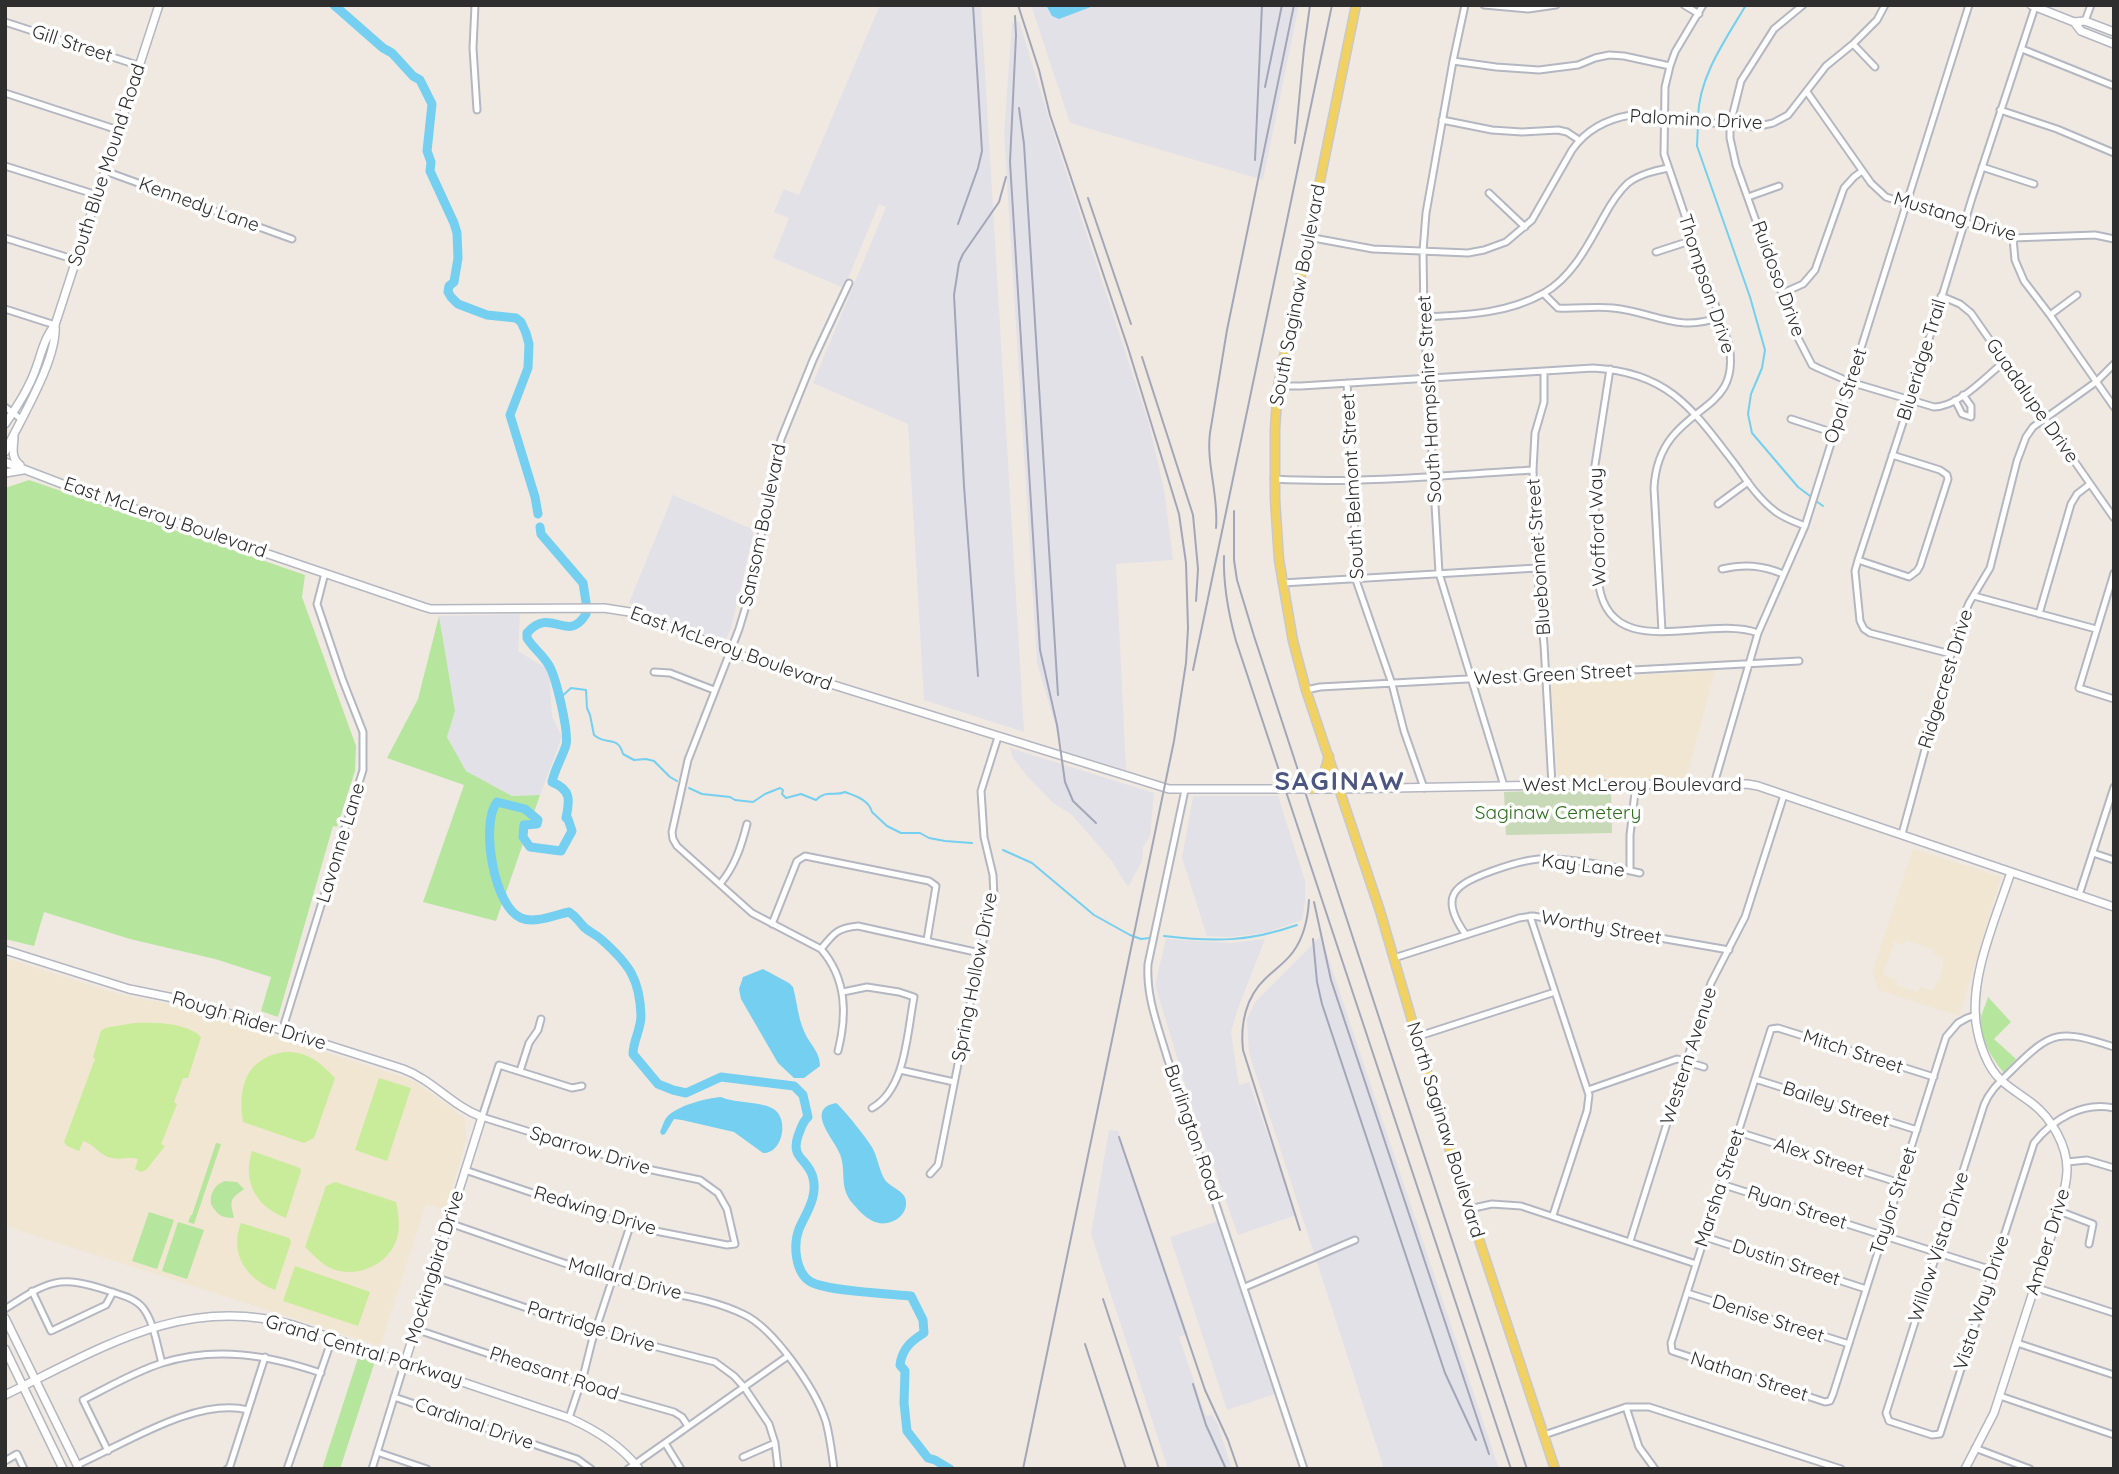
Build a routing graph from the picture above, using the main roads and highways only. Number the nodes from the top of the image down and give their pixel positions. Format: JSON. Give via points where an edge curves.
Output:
{"nodes":[{"id":1,"x":159,"y":5,"type":"edge"},
{"id":2,"x":1356,"y":5,"type":"edge"},
{"id":3,"x":2033,"y":6,"type":"edge"},
{"id":4,"x":2074,"y":22,"type":"junction"},
{"id":5,"x":2114,"y":32,"type":"edge"},
{"id":6,"x":2114,"y":44,"type":"edge"},
{"id":7,"x":55,"y":325,"type":"junction"},
{"id":8,"x":5,"y":424,"type":"edge"},
{"id":9,"x":16,"y":431,"type":"junction"},
{"id":10,"x":5,"y":452,"type":"edge"},
{"id":11,"x":5,"y":461,"type":"edge"},
{"id":12,"x":27,"y":470,"type":"junction"},
{"id":13,"x":5,"y":473,"type":"edge"},
{"id":14,"x":1328,"y":756,"type":"junction"},
{"id":15,"x":1312,"y":789,"type":"junction"},
{"id":16,"x":1340,"y":789,"type":"junction"},
{"id":17,"x":2011,"y":872,"type":"junction"},
{"id":18,"x":2114,"y":906,"type":"edge"},
{"id":19,"x":5,"y":950,"type":"edge"},
{"id":20,"x":482,"y":1117,"type":"joint"},
{"id":21,"x":5,"y":1318,"type":"edge"},
{"id":22,"x":5,"y":1349,"type":"edge"},
{"id":23,"x":405,"y":1362,"type":"junction"},
{"id":24,"x":35,"y":1381,"type":"junction"},
{"id":25,"x":24,"y":1386,"type":"junction"},
{"id":26,"x":5,"y":1395,"type":"edge"},
{"id":27,"x":78,"y":1467,"type":"edge"},
{"id":28,"x":634,"y":1467,"type":"edge"},
{"id":29,"x":63,"y":1469,"type":"edge"},
{"id":30,"x":1555,"y":1469,"type":"edge"},
{"id":31,"x":1965,"y":1469,"type":"edge"}],
"edges":[{"from":1,"to":7,"type":"main road","name":"South Blue Mound Road"},
{"from":2,"to":14,"type":"main road","name":"South Saginaw Boulevard","via":[[1275,421],[1274,479],[1282,583],[1306,690]]},
{"from":3,"to":4,"type":"main road"},
{"from":4,"to":5,"type":"main road","via":[[2085,21]]},
{"from":4,"to":6,"type":"main road","via":[[2081,31]]},
{"from":7,"to":8,"type":"main road","name":"South Blue Mound Road"},
{"from":7,"to":9,"type":"main road","name":"South Blue Mound Road","via":[[46,366]]},
{"from":9,"to":10,"type":"main road","name":"South Blue Mound Road"},
{"from":9,"to":12,"type":"main road","via":[[14,458]]},
{"from":11,"to":12,"type":"main road","name":"East McLeroy Boulevard"},
{"from":12,"to":13,"type":"main road"},
{"from":12,"to":15,"type":"main road","name":"East McLeroy Boulevard","via":[[431,609],[622,610],[729,651],[1159,786]]},
{"from":14,"to":15,"type":"main road","via":[[1323,776]]},
{"from":14,"to":16,"type":"main road","name":"South Saginaw Boulevard"},
{"from":15,"to":16,"type":"main road","name":"East McLeroy Boulevard"},
{"from":16,"to":17,"type":"main road","name":"West McLeroy Boulevard","via":[[1758,786]]},
{"from":16,"to":30,"type":"main road","name":"North Saginaw Boulevard","via":[[1469,1209]]},
{"from":17,"to":18,"type":"main road","name":"West McLeroy Boulevard"},
{"from":17,"to":31,"type":"main road","name":"Amber Drive","via":[[1984,957],[1976,1024],[1996,1086],[2034,1104],[2067,1162],[2067,1179],[2000,1396]]},
{"from":19,"to":20,"type":"main road","name":"Rough Rider Drive","via":[[129,989],[193,1002],[411,1072]]},
{"from":20,"to":23,"type":"main road","name":"Mockingbird Drive"},
{"from":21,"to":24,"type":"main road"},
{"from":22,"to":25,"type":"main road"},
{"from":23,"to":24,"type":"main road","name":"Grand Central Parkway","via":[[276,1321],[200,1317],[152,1327]]},
{"from":23,"to":28,"type":"main road","name":"Grand Central Parkway","via":[[569,1418],[612,1442]]},
{"from":24,"to":25,"type":"main road","name":"Grand Central Parkway"},
{"from":24,"to":27,"type":"main road"},
{"from":25,"to":26,"type":"main road","name":"Grand Central Parkway"},
{"from":25,"to":29,"type":"main road"}]}
